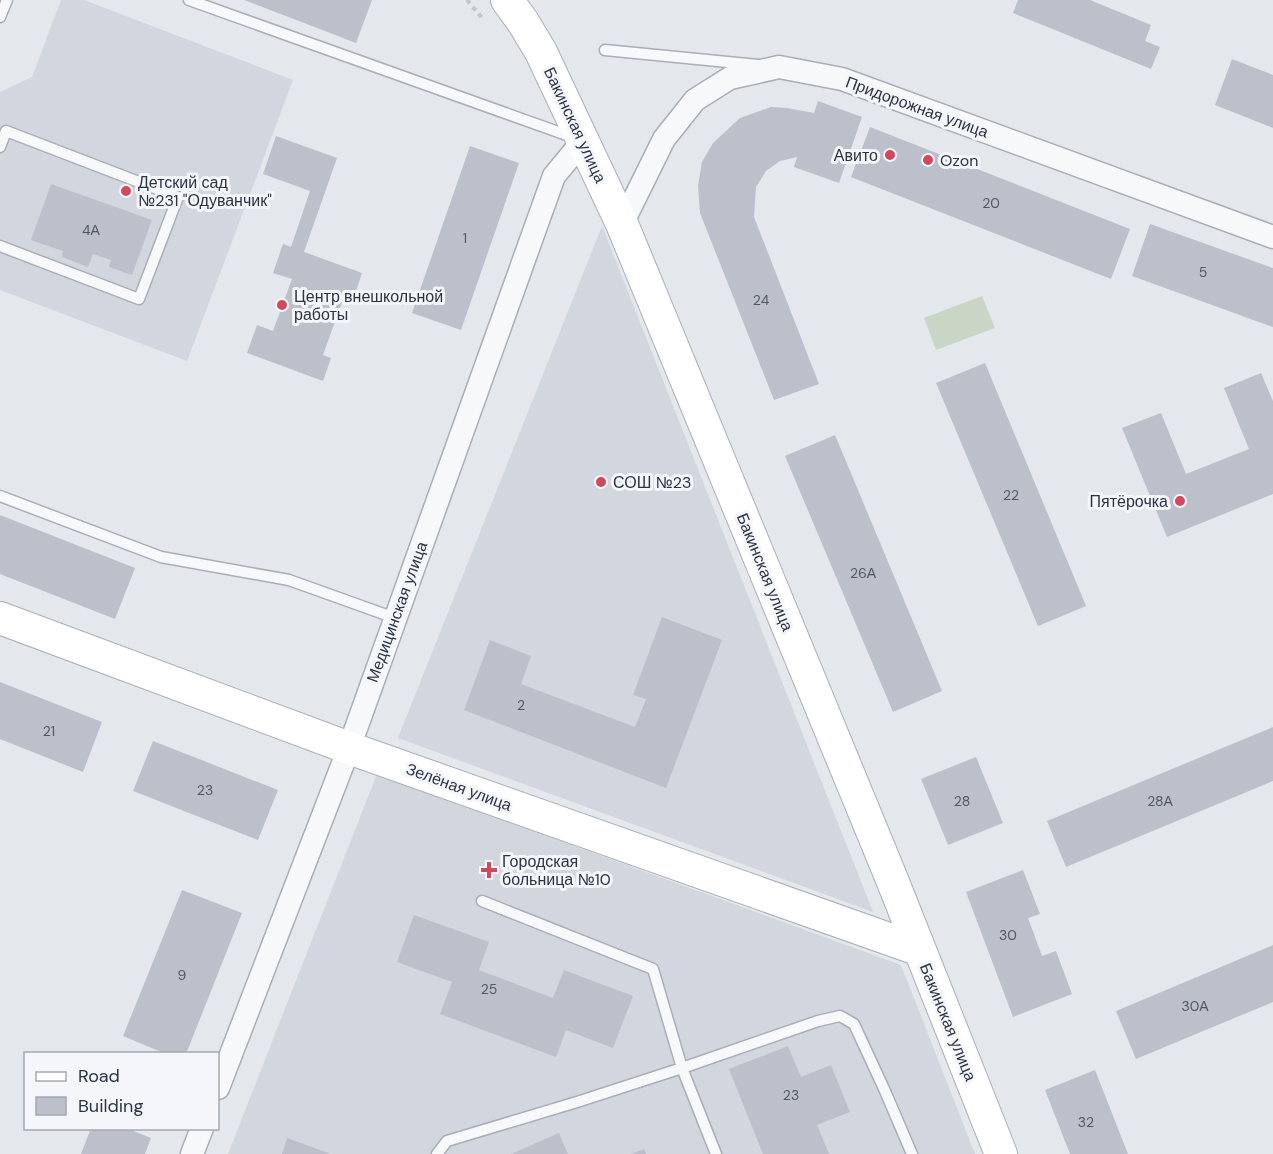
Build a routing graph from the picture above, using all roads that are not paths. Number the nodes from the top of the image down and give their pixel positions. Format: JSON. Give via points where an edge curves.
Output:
{"nodes":[{"id":1,"x":7,"y":0,"type":"edge"},
{"id":2,"x":189,"y":0,"type":"edge"},
{"id":3,"x":507,"y":0,"type":"edge"},
{"id":4,"x":0,"y":17,"type":"edge"},
{"id":5,"x":605,"y":50,"type":"dead end"},
{"id":6,"x":779,"y":67,"type":"junction"},
{"id":7,"x":583,"y":141,"type":"junction"},
{"id":8,"x":0,"y":147,"type":"edge"},
{"id":9,"x":622,"y":224,"type":"junction"},
{"id":10,"x":1273,"y":237,"type":"edge"},
{"id":11,"x":0,"y":246,"type":"edge"},
{"id":12,"x":0,"y":496,"type":"edge"},
{"id":13,"x":0,"y":618,"type":"edge"},
{"id":14,"x":395,"y":618,"type":"junction"},
{"id":15,"x":349,"y":748,"type":"junction"},
{"id":16,"x":482,"y":901,"type":"dead end"},
{"id":17,"x":920,"y":950,"type":"junction"},
{"id":18,"x":682,"y":1068,"type":"junction"},
{"id":19,"x":219,"y":1085,"type":"edge"},
{"id":20,"x":201,"y":1130,"type":"edge"},
{"id":21,"x":192,"y":1154,"type":"edge"},
{"id":22,"x":437,"y":1154,"type":"edge"},
{"id":23,"x":717,"y":1154,"type":"edge"},
{"id":24,"x":912,"y":1154,"type":"edge"},
{"id":25,"x":1001,"y":1154,"type":"edge"}],
"edges":[{"from":1,"to":4,"type":"lane"},
{"from":2,"to":7,"type":"lane"},
{"from":3,"to":7,"type":"main road","name":"Бакинская улица","via":[[541,52]]},
{"from":5,"to":6,"type":"lane"},
{"from":6,"to":9,"type":"street","name":"Придорожная улица","via":[[730,78],[695,100],[664,139]]},
{"from":6,"to":10,"type":"street","name":"Придорожная улица","via":[[842,79]]},
{"from":7,"to":9,"type":"main road","name":"Бакинская улица"},
{"from":7,"to":14,"type":"street","name":"Медицинская улица","via":[[554,176]]},
{"from":8,"to":11,"type":"lane","via":[[6,131],[178,197],[139,299]]},
{"from":9,"to":17,"type":"main road","name":"Бакинская улица"},
{"from":12,"to":14,"type":"lane","via":[[161,557],[289,580]]},
{"from":13,"to":15,"type":"main road","name":"Зелёная улица"},
{"from":14,"to":15,"type":"street","name":"Медицинская улица"},
{"from":15,"to":17,"type":"main road","name":"Зелёная улица"},
{"from":15,"to":19,"type":"street","name":"Медицинская улица"},
{"from":16,"to":18,"type":"lane","via":[[654,969]]},
{"from":17,"to":25,"type":"main road","name":"Бакинская улица"},
{"from":18,"to":22,"type":"lane","via":[[447,1141]]},
{"from":18,"to":23,"type":"lane"},
{"from":18,"to":24,"type":"lane","via":[[840,1016],[854,1024]]},
{"from":20,"to":21,"type":"street"}]}
